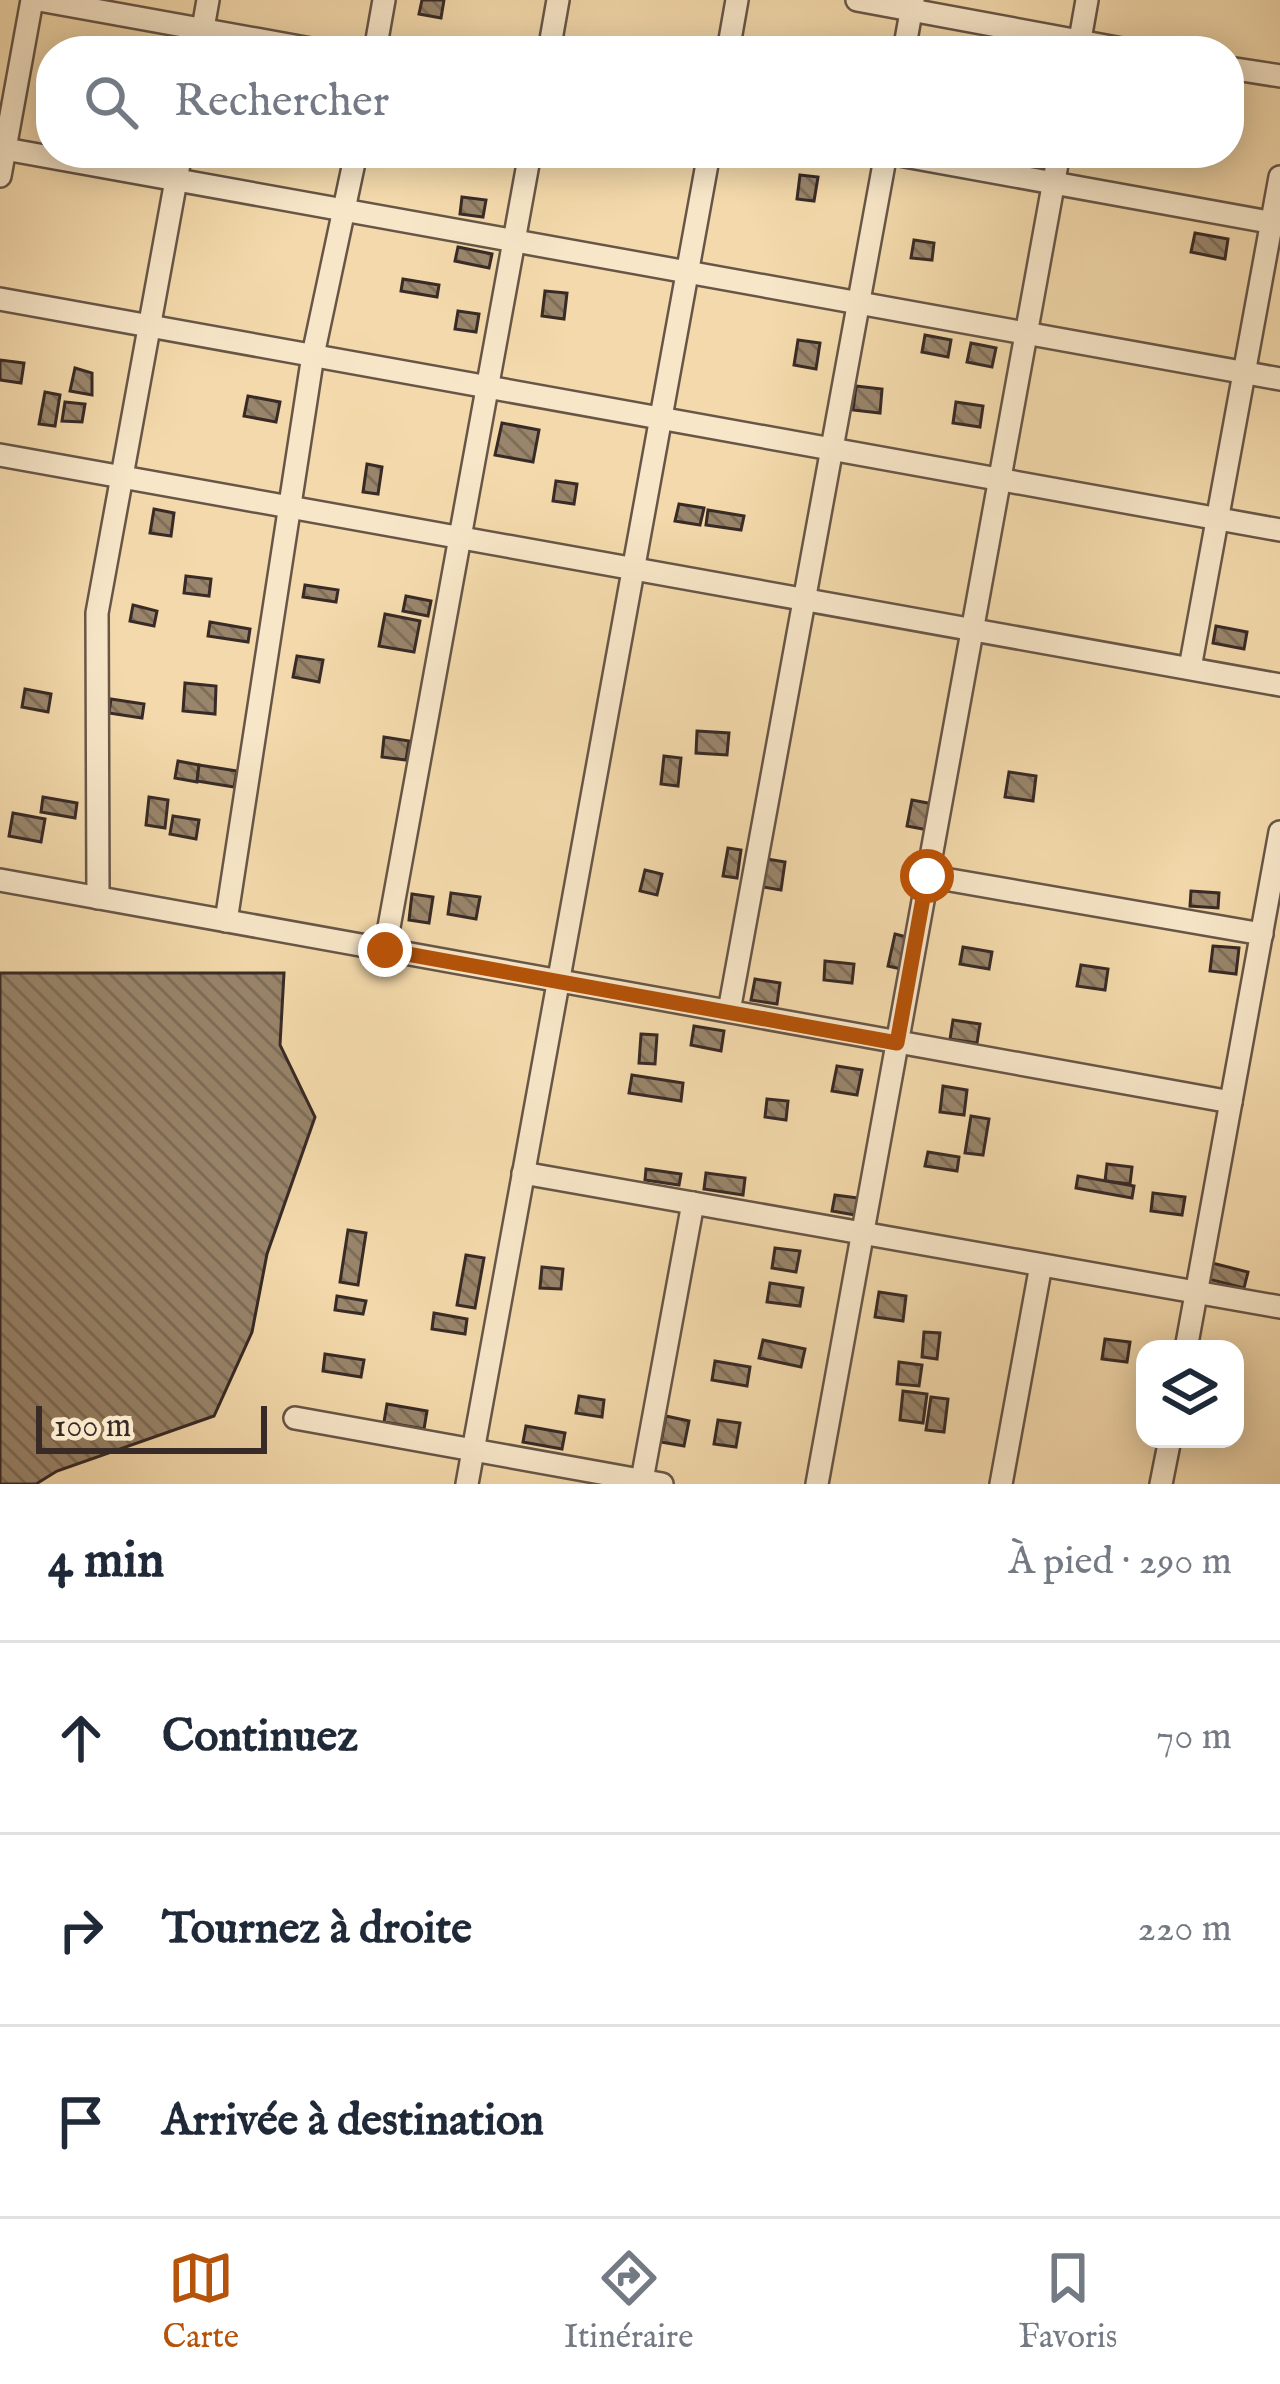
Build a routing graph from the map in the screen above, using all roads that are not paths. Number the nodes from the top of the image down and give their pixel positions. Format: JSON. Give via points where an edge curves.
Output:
{"nodes":[{"id":1,"x":35,"y":0,"type":"edge"},
{"id":2,"x":208,"y":0,"type":"edge"},
{"id":3,"x":384,"y":0,"type":"edge"},
{"id":4,"x":558,"y":0,"type":"edge"},
{"id":5,"x":737,"y":0,"type":"edge"},
{"id":6,"x":857,"y":0,"type":"edge"},
{"id":7,"x":1087,"y":0,"type":"edge"},
{"id":8,"x":913,"y":5,"type":"edge"},
{"id":9,"x":184,"y":36,"type":"edge"},
{"id":10,"x":202,"y":36,"type":"edge"},
{"id":11,"x":378,"y":36,"type":"edge"},
{"id":12,"x":552,"y":36,"type":"edge"},
{"id":13,"x":731,"y":36,"type":"edge"},
{"id":14,"x":907,"y":36,"type":"edge"},
{"id":15,"x":1038,"y":36,"type":"edge"},
{"id":16,"x":1080,"y":36,"type":"edge"},
{"id":17,"x":1244,"y":70,"type":"edge"},
{"id":18,"x":1280,"y":76,"type":"edge"},
{"id":19,"x":2,"y":149,"type":"edge"},
{"id":20,"x":36,"y":155,"type":"edge"},
{"id":21,"x":109,"y":168,"type":"edge"},
{"id":22,"x":178,"y":168,"type":"edge"},
{"id":23,"x":353,"y":168,"type":"edge"},
{"id":24,"x":527,"y":168,"type":"edge"},
{"id":25,"x":706,"y":168,"type":"edge"},
{"id":26,"x":884,"y":168,"type":"edge"},
{"id":27,"x":967,"y":168,"type":"edge"},
{"id":28,"x":1056,"y":168,"type":"edge"},
{"id":29,"x":0,"y":176,"type":"edge"},
{"id":30,"x":1280,"y":177,"type":"edge"},
{"id":31,"x":176,"y":180,"type":"junction"},
{"id":32,"x":1053,"y":184,"type":"junction"},
{"id":33,"x":346,"y":211,"type":"junction"},
{"id":34,"x":1276,"y":223,"type":"edge"},
{"id":35,"x":514,"y":241,"type":"junction"},
{"id":36,"x":688,"y":272,"type":"junction"},
{"id":37,"x":0,"y":299,"type":"edge"},
{"id":38,"x":859,"y":303,"type":"junction"},
{"id":39,"x":149,"y":326,"type":"junction"},
{"id":40,"x":1026,"y":335,"type":"junction"},
{"id":41,"x":313,"y":356,"type":"junction"},
{"id":42,"x":1244,"y":372,"type":"junction"},
{"id":43,"x":1280,"y":379,"type":"edge"},
{"id":44,"x":488,"y":388,"type":"junction"},
{"id":45,"x":661,"y":418,"type":"junction"},
{"id":46,"x":832,"y":449,"type":"junction"},
{"id":47,"x":0,"y":455,"type":"edge"},
{"id":48,"x":122,"y":477,"type":"junction"},
{"id":49,"x":999,"y":481,"type":"junction"},
{"id":50,"x":289,"y":509,"type":"junction"},
{"id":51,"x":1218,"y":518,"type":"junction"},
{"id":52,"x":1280,"y":530,"type":"edge"},
{"id":53,"x":460,"y":539,"type":"junction"},
{"id":54,"x":634,"y":569,"type":"junction"},
{"id":55,"x":804,"y":599,"type":"junction"},
{"id":56,"x":972,"y":631,"type":"junction"},
{"id":57,"x":1190,"y":668,"type":"junction"},
{"id":58,"x":1280,"y":685,"type":"edge"},
{"id":59,"x":1280,"y":832,"type":"edge"},
{"id":60,"x":1278,"y":861,"type":"edge"},
{"id":61,"x":927,"y":876,"type":"junction"},
{"id":62,"x":0,"y":880,"type":"edge"},
{"id":63,"x":98,"y":898,"type":"junction"},
{"id":64,"x":226,"y":921,"type":"junction"},
{"id":65,"x":1262,"y":934,"type":"junction"},
{"id":66,"x":385,"y":950,"type":"junction"},
{"id":67,"x":558,"y":981,"type":"junction"},
{"id":68,"x":729,"y":1011,"type":"junction"},
{"id":69,"x":897,"y":1043,"type":"junction"},
{"id":70,"x":1231,"y":1102,"type":"junction"},
{"id":71,"x":523,"y":1173,"type":"junction"},
{"id":72,"x":693,"y":1203,"type":"junction"},
{"id":73,"x":862,"y":1234,"type":"junction"},
{"id":74,"x":1041,"y":1264,"type":"junction"},
{"id":75,"x":1196,"y":1292,"type":"junction"},
{"id":76,"x":1280,"y":1307,"type":"edge"},
{"id":77,"x":1188,"y":1340,"type":"edge"},
{"id":78,"x":295,"y":1418,"type":"dead end"},
{"id":79,"x":1168,"y":1448,"type":"edge"},
{"id":80,"x":473,"y":1450,"type":"junction"},
{"id":81,"x":652,"y":1482,"type":"edge"},
{"id":82,"x":467,"y":1484,"type":"edge"},
{"id":83,"x":817,"y":1484,"type":"edge"},
{"id":84,"x":1001,"y":1484,"type":"edge"},
{"id":85,"x":1161,"y":1484,"type":"edge"}],
"edges":[{"from":1,"to":9,"type":"street"},
{"from":1,"to":19,"type":"street"},
{"from":2,"to":10,"type":"street"},
{"from":3,"to":11,"type":"street"},
{"from":4,"to":12,"type":"street"},
{"from":5,"to":13,"type":"street"},
{"from":6,"to":8,"type":"street"},
{"from":7,"to":16,"type":"street"},
{"from":8,"to":14,"type":"street"},
{"from":8,"to":15,"type":"street"},
{"from":17,"to":18,"type":"street"},
{"from":19,"to":20,"type":"street"},
{"from":19,"to":29,"type":"street"},
{"from":21,"to":31,"type":"street"},
{"from":22,"to":31,"type":"street"},
{"from":23,"to":33,"type":"street"},
{"from":24,"to":35,"type":"street"},
{"from":25,"to":36,"type":"street"},
{"from":26,"to":38,"type":"street"},
{"from":27,"to":32,"type":"street"},
{"from":28,"to":32,"type":"street"},
{"from":30,"to":34,"type":"street"},
{"from":31,"to":33,"type":"street"},
{"from":31,"to":39,"type":"street"},
{"from":32,"to":34,"type":"street"},
{"from":32,"to":40,"type":"street"},
{"from":33,"to":35,"type":"street"},
{"from":33,"to":41,"type":"street"},
{"from":34,"to":42,"type":"street"},
{"from":35,"to":36,"type":"street"},
{"from":35,"to":44,"type":"street"},
{"from":36,"to":38,"type":"street"},
{"from":36,"to":45,"type":"street"},
{"from":37,"to":39,"type":"street"},
{"from":38,"to":40,"type":"street"},
{"from":38,"to":46,"type":"street"},
{"from":39,"to":41,"type":"street"},
{"from":39,"to":48,"type":"street"},
{"from":40,"to":42,"type":"street"},
{"from":40,"to":49,"type":"street"},
{"from":41,"to":44,"type":"street"},
{"from":41,"to":50,"type":"street"},
{"from":42,"to":43,"type":"street"},
{"from":42,"to":51,"type":"street"},
{"from":44,"to":45,"type":"street"},
{"from":44,"to":53,"type":"street"},
{"from":45,"to":46,"type":"street"},
{"from":45,"to":54,"type":"street"},
{"from":46,"to":49,"type":"street"},
{"from":46,"to":55,"type":"street"},
{"from":47,"to":48,"type":"street"},
{"from":48,"to":50,"type":"street"},
{"from":48,"to":63,"type":"street","via":[[97,613]]},
{"from":49,"to":51,"type":"street"},
{"from":49,"to":56,"type":"street"},
{"from":50,"to":53,"type":"street"},
{"from":50,"to":64,"type":"street"},
{"from":51,"to":52,"type":"street"},
{"from":51,"to":57,"type":"street"},
{"from":53,"to":54,"type":"street"},
{"from":53,"to":66,"type":"street"},
{"from":54,"to":55,"type":"street"},
{"from":54,"to":67,"type":"street"},
{"from":55,"to":56,"type":"street"},
{"from":55,"to":68,"type":"street"},
{"from":56,"to":57,"type":"street"},
{"from":56,"to":61,"type":"street"},
{"from":57,"to":58,"type":"street"},
{"from":59,"to":60,"type":"street"},
{"from":60,"to":65,"type":"street"},
{"from":61,"to":65,"type":"street"},
{"from":61,"to":69,"type":"street"},
{"from":62,"to":63,"type":"street"},
{"from":63,"to":64,"type":"street"},
{"from":64,"to":66,"type":"street"},
{"from":65,"to":70,"type":"street"},
{"from":66,"to":67,"type":"street"},
{"from":67,"to":68,"type":"street"},
{"from":67,"to":71,"type":"street"},
{"from":68,"to":69,"type":"street"},
{"from":69,"to":70,"type":"street"},
{"from":69,"to":73,"type":"street"},
{"from":70,"to":75,"type":"street"},
{"from":71,"to":72,"type":"street"},
{"from":71,"to":80,"type":"street"},
{"from":72,"to":73,"type":"street"},
{"from":72,"to":81,"type":"street"},
{"from":73,"to":74,"type":"street"},
{"from":73,"to":83,"type":"street"},
{"from":74,"to":75,"type":"street"},
{"from":74,"to":84,"type":"street"},
{"from":75,"to":76,"type":"street"},
{"from":75,"to":77,"type":"street"},
{"from":78,"to":80,"type":"street"},
{"from":79,"to":85,"type":"street"},
{"from":80,"to":81,"type":"street"},
{"from":80,"to":82,"type":"street"}]}
